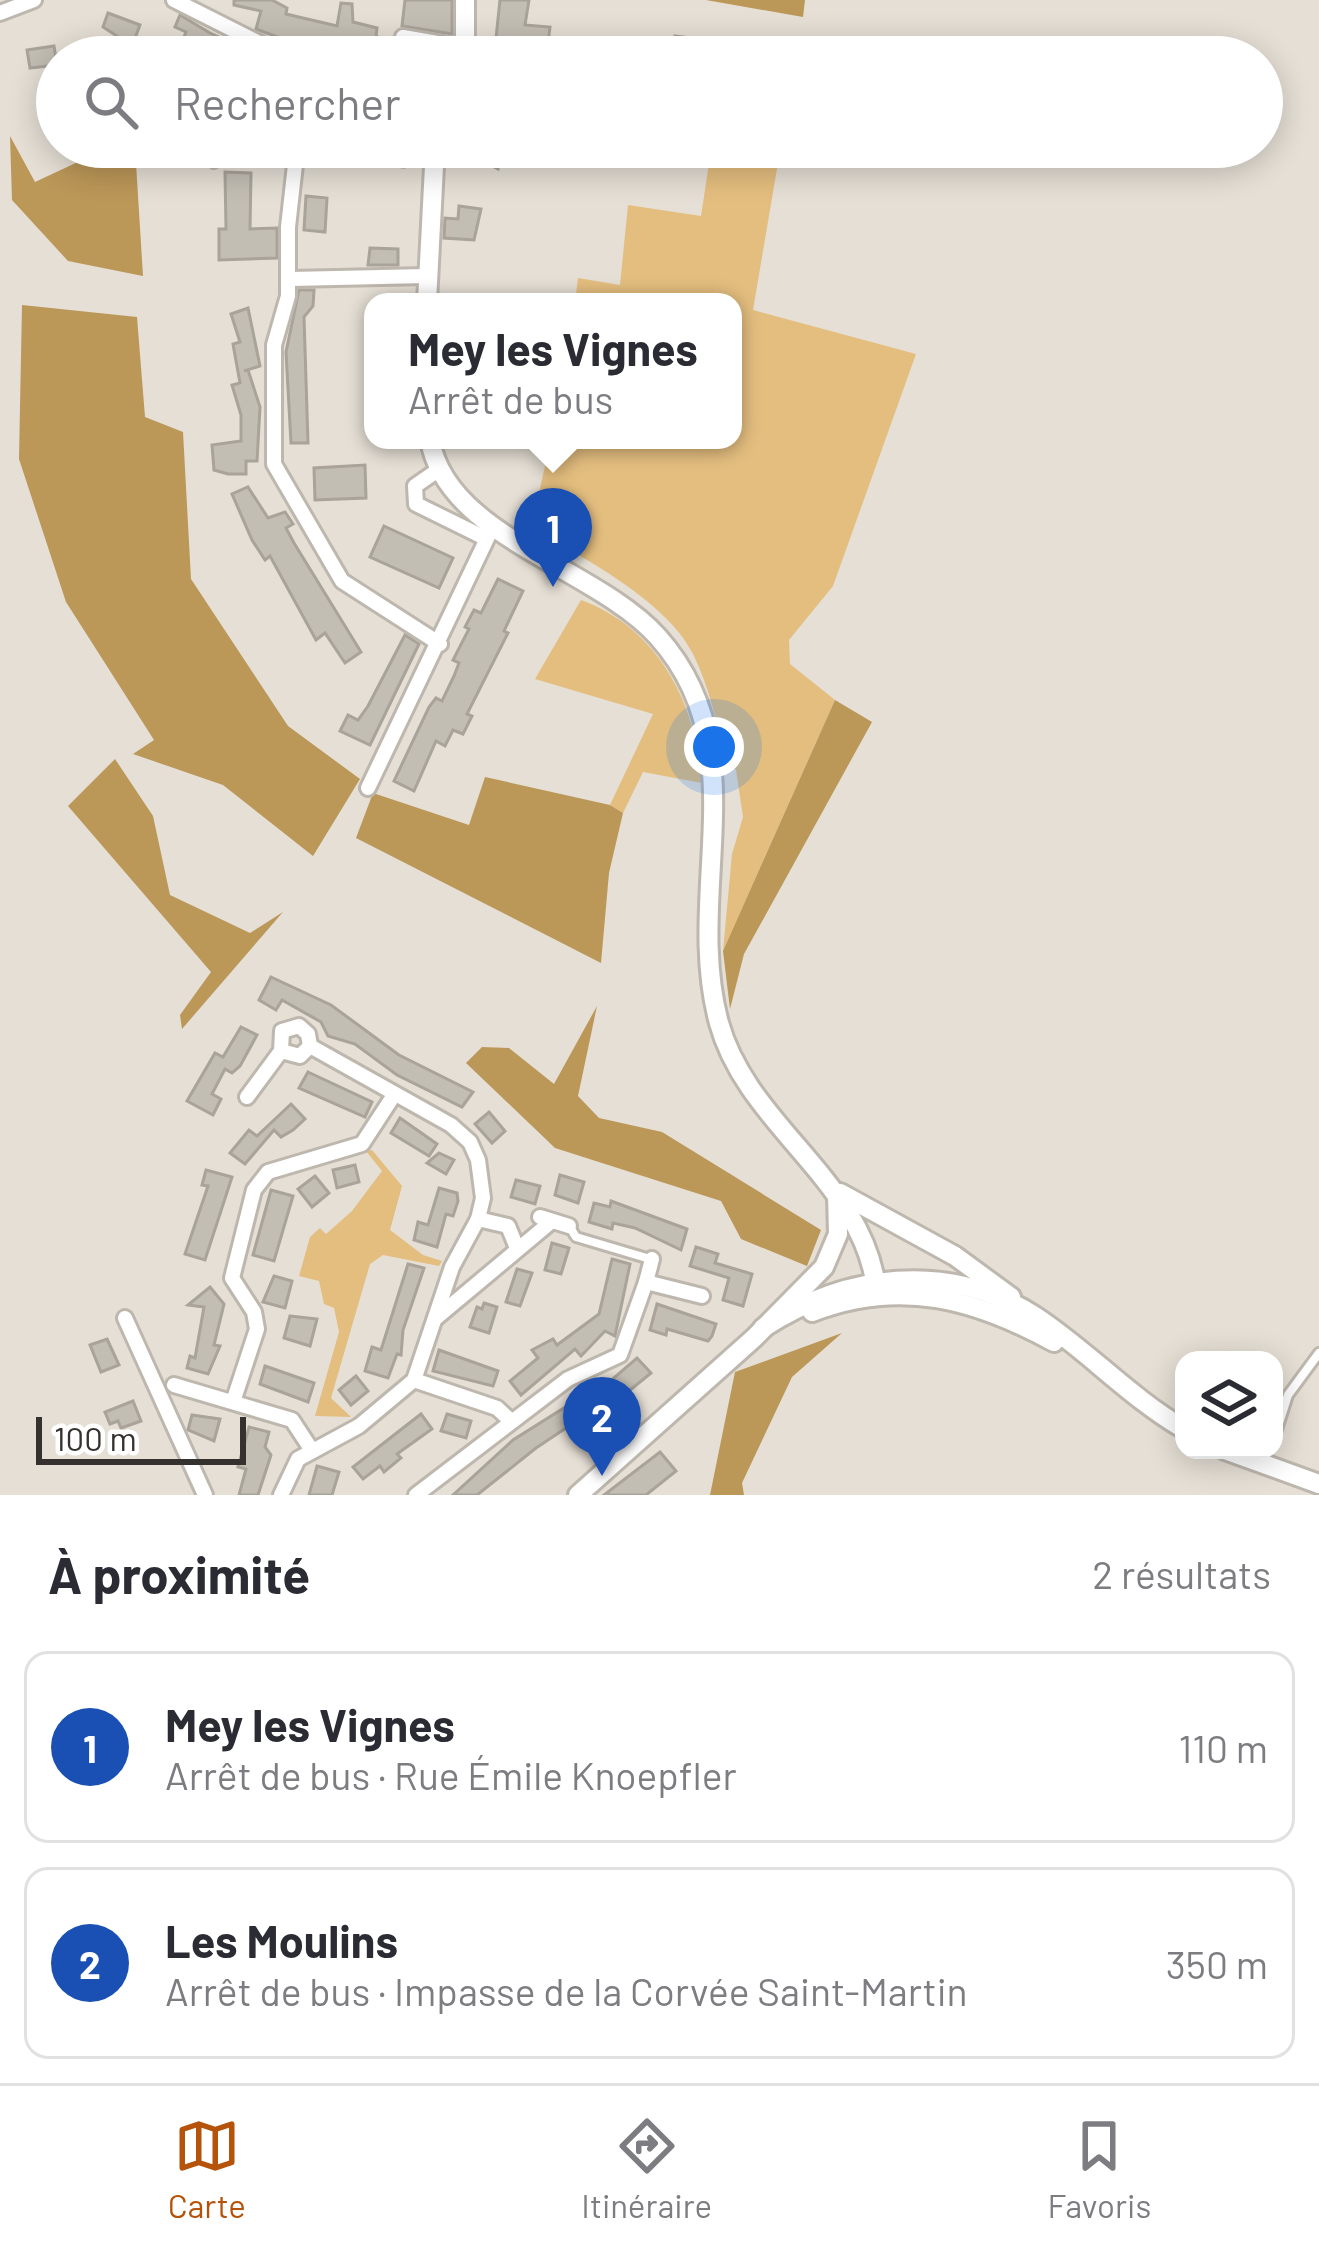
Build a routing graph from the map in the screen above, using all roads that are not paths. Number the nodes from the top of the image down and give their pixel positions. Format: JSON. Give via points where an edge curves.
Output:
{"nodes":[{"id":1,"x":34,"y":0,"type":"edge"},
{"id":2,"x":175,"y":0,"type":"edge"},
{"id":3,"x":465,"y":0,"type":"edge"},
{"id":4,"x":0,"y":13,"type":"edge"},
{"id":5,"x":230,"y":36,"type":"edge"},
{"id":6,"x":465,"y":36,"type":"edge"},
{"id":7,"x":295,"y":168,"type":"edge"},
{"id":8,"x":434,"y":168,"type":"edge"},
{"id":9,"x":427,"y":276,"type":"junction"},
{"id":10,"x":290,"y":279,"type":"junction"},
{"id":11,"x":427,"y":293,"type":"edge"},
{"id":12,"x":432,"y":449,"type":"edge"},
{"id":13,"x":438,"y":470,"type":"junction"},
{"id":14,"x":495,"y":532,"type":"junction"},
{"id":15,"x":440,"y":644,"type":"junction"},
{"id":16,"x":368,"y":788,"type":"dead end"},
{"id":17,"x":310,"y":1046,"type":"junction"},
{"id":18,"x":281,"y":1051,"type":"junction"},
{"id":19,"x":394,"y":1095,"type":"junction"},
{"id":20,"x":248,"y":1096,"type":"dead end"},
{"id":21,"x":836,"y":1190,"type":"junction"},
{"id":22,"x":478,"y":1219,"type":"junction"},
{"id":23,"x":569,"y":1226,"type":"joint"},
{"id":24,"x":517,"y":1248,"type":"junction"},
{"id":25,"x":652,"y":1259,"type":"joint"},
{"id":26,"x":646,"y":1282,"type":"junction"},
{"id":27,"x":876,"y":1287,"type":"junction"},
{"id":28,"x":702,"y":1295,"type":"dead end"},
{"id":29,"x":1033,"y":1315,"type":"junction"},
{"id":30,"x":125,"y":1318,"type":"dead end"},
{"id":31,"x":433,"y":1321,"type":"junction"},
{"id":32,"x":758,"y":1333,"type":"junction"},
{"id":33,"x":1319,"y":1354,"type":"edge"},
{"id":34,"x":1100,"y":1369,"type":"junction"},
{"id":35,"x":414,"y":1380,"type":"junction"},
{"id":36,"x":174,"y":1385,"type":"dead end"},
{"id":37,"x":233,"y":1402,"type":"junction"},
{"id":38,"x":1283,"y":1411,"type":"edge"},
{"id":39,"x":511,"y":1420,"type":"junction"},
{"id":40,"x":1175,"y":1423,"type":"edge"},
{"id":41,"x":311,"y":1449,"type":"junction"},
{"id":42,"x":1271,"y":1459,"type":"edge"},
{"id":43,"x":1319,"y":1484,"type":"edge"},
{"id":44,"x":205,"y":1495,"type":"edge"},
{"id":45,"x":281,"y":1495,"type":"edge"},
{"id":46,"x":416,"y":1495,"type":"edge"},
{"id":47,"x":578,"y":1495,"type":"edge"}],
"edges":[{"from":1,"to":4,"type":"street"},
{"from":2,"to":5,"type":"street"},
{"from":3,"to":6,"type":"main road"},
{"from":7,"to":10,"type":"street"},
{"from":8,"to":9,"type":"main road"},
{"from":9,"to":10,"type":"street"},
{"from":9,"to":11,"type":"main road"},
{"from":10,"to":15,"type":"street","via":[[274,345],[278,478],[342,580]]},
{"from":12,"to":13,"type":"main road"},
{"from":13,"to":14,"type":"main road"},
{"from":13,"to":14,"type":"street","via":[[416,485],[416,504]]},
{"from":14,"to":15,"type":"street"},
{"from":14,"to":21,"type":"main road","via":[[638,617],[692,687],[714,757],[709,962],[721,1030],[739,1072]]},
{"from":15,"to":16,"type":"street"},
{"from":17,"to":18,"type":"street","via":[[293,1058]]},
{"from":17,"to":18,"type":"street","via":[[304,1029],[292,1026],[279,1036]]},
{"from":17,"to":19,"type":"street"},
{"from":18,"to":20,"type":"street"},
{"from":19,"to":22,"type":"street","via":[[470,1142],[483,1176]]},
{"from":19,"to":37,"type":"street","via":[[362,1144],[278,1166],[254,1190],[232,1278],[257,1329]]},
{"from":21,"to":27,"type":"main road","via":[[865,1239]]},
{"from":21,"to":29,"type":"main road","via":[[955,1256]]},
{"from":21,"to":32,"type":"main road","via":[[834,1248],[824,1267]]},
{"from":22,"to":24,"type":"street","via":[[508,1226]]},
{"from":22,"to":31,"type":"street"},
{"from":23,"to":24,"type":"street","via":[[546,1219]]},
{"from":23,"to":25,"type":"lane","via":[[576,1237]]},
{"from":24,"to":31,"type":"street"},
{"from":25,"to":26,"type":"street"},
{"from":26,"to":28,"type":"street"},
{"from":26,"to":39,"type":"street","via":[[620,1355],[568,1379]]},
{"from":27,"to":29,"type":"main road","via":[[962,1286]]},
{"from":27,"to":32,"type":"main road","via":[[827,1293]]},
{"from":27,"to":34,"type":"main road","via":[[979,1306]]},
{"from":29,"to":34,"type":"main road"},
{"from":30,"to":44,"type":"street"},
{"from":31,"to":35,"type":"street"},
{"from":32,"to":47,"type":"main road"},
{"from":33,"to":38,"type":"lane"},
{"from":34,"to":40,"type":"main road"},
{"from":35,"to":39,"type":"street"},
{"from":35,"to":41,"type":"street","via":[[359,1426]]},
{"from":36,"to":37,"type":"street"},
{"from":37,"to":41,"type":"street","via":[[292,1420]]},
{"from":39,"to":46,"type":"street"},
{"from":41,"to":45,"type":"street","via":[[288,1472]]},
{"from":42,"to":43,"type":"main road"}]}
